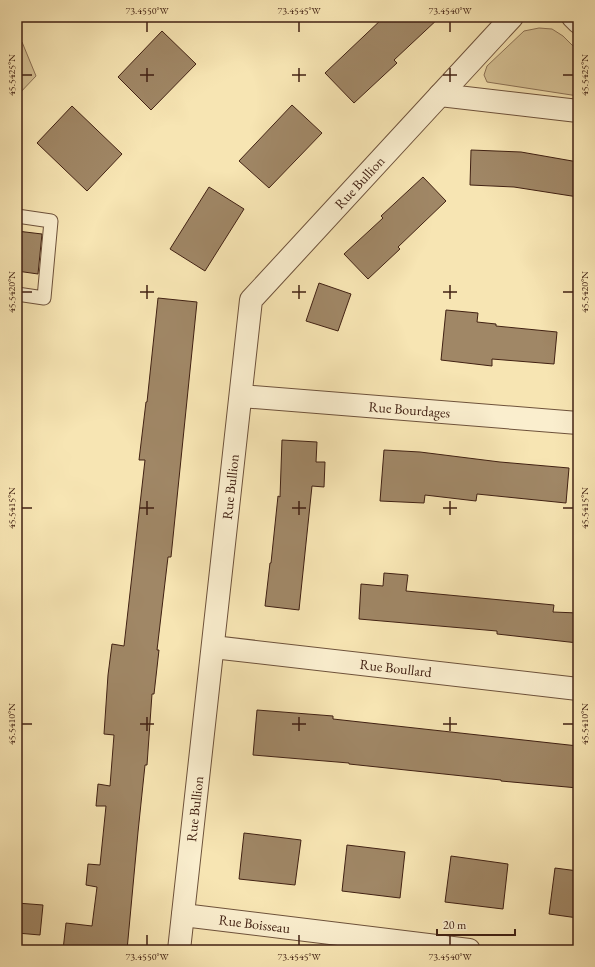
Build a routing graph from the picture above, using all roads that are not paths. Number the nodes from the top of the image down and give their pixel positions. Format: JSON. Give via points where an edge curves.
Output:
{"nodes":[{"id":1,"x":512,"y":17,"type":"edge"},
{"id":2,"x":573,"y":17,"type":"edge"},
{"id":3,"x":578,"y":22,"type":"edge"},
{"id":4,"x":440,"y":95,"type":"junction"},
{"id":5,"x":578,"y":111,"type":"edge"},
{"id":6,"x":17,"y":216,"type":"edge"},
{"id":7,"x":17,"y":294,"type":"edge"},
{"id":8,"x":240,"y":396,"type":"junction"},
{"id":9,"x":578,"y":423,"type":"edge"},
{"id":10,"x":213,"y":647,"type":"junction"},
{"id":11,"x":578,"y":689,"type":"edge"},
{"id":12,"x":183,"y":915,"type":"junction"},
{"id":13,"x":179,"y":950,"type":"edge"},
{"id":14,"x":469,"y":950,"type":"edge"}],
"edges":[{"from":1,"to":4,"type":"street","name":"Rue Bullion"},
{"from":2,"to":3,"type":"street"},
{"from":4,"to":5,"type":"street"},
{"from":4,"to":8,"type":"street","name":"Rue Bullion","via":[[251,300]]},
{"from":6,"to":7,"type":"lane","via":[[51,221],[44,298]]},
{"from":8,"to":9,"type":"street","name":"Rue Bourdages"},
{"from":8,"to":10,"type":"street","name":"Rue Bullion"},
{"from":10,"to":11,"type":"street","name":"Rue Boullard"},
{"from":10,"to":12,"type":"street","name":"Rue Bullion"},
{"from":12,"to":13,"type":"street","name":"Rue Bullion"},
{"from":12,"to":14,"type":"street","name":"Rue Boisseau"}]}
